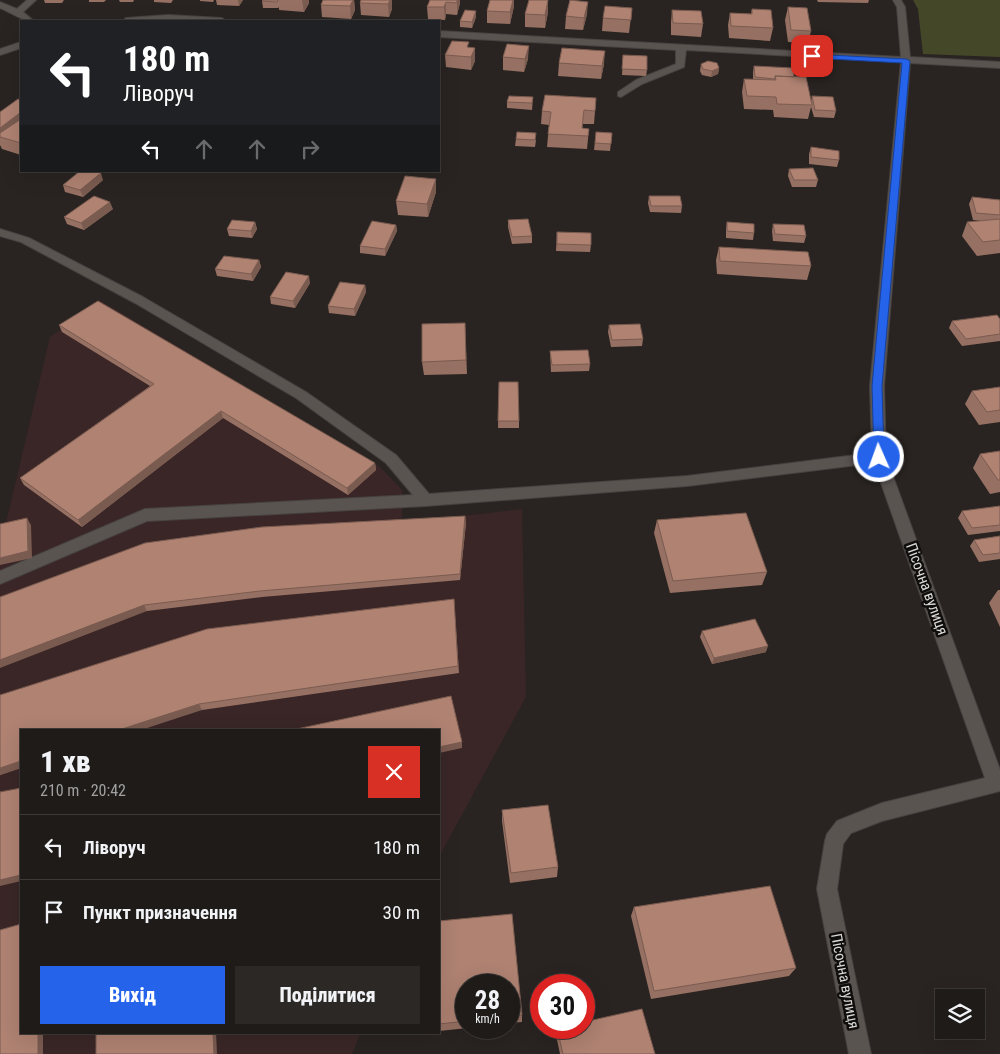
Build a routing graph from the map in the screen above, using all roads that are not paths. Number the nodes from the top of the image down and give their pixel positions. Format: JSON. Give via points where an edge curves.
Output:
{"nodes":[{"id":1,"x":32,"y":0,"type":"edge"},
{"id":2,"x":897,"y":0,"type":"edge"},
{"id":3,"x":0,"y":6,"type":"edge"},
{"id":4,"x":18,"y":12,"type":"junction"},
{"id":5,"x":29,"y":20,"type":"edge"},
{"id":6,"x":140,"y":20,"type":"edge"},
{"id":7,"x":204,"y":20,"type":"edge"},
{"id":8,"x":440,"y":34,"type":"edge"},
{"id":9,"x":20,"y":45,"type":"edge"},
{"id":10,"x":681,"y":48,"type":"junction"},
{"id":11,"x":0,"y":52,"type":"edge"},
{"id":12,"x":906,"y":61,"type":"junction"},
{"id":13,"x":1000,"y":65,"type":"edge"},
{"id":14,"x":621,"y":94,"type":"dead end"},
{"id":15,"x":0,"y":232,"type":"edge"},
{"id":16,"x":879,"y":457,"type":"junction"},
{"id":17,"x":425,"y":500,"type":"junction"},
{"id":18,"x":0,"y":578,"type":"edge"},
{"id":19,"x":860,"y":1054,"type":"edge"}],
"edges":[{"from":1,"to":4,"type":"street"},
{"from":2,"to":12,"type":"street","name":"Пісочна вулиця","via":[[901,7]]},
{"from":3,"to":4,"type":"street"},
{"from":4,"to":5,"type":"street"},
{"from":6,"to":7,"type":"street"},
{"from":8,"to":10,"type":"street"},
{"from":9,"to":11,"type":"street"},
{"from":10,"to":12,"type":"street"},
{"from":10,"to":14,"type":"street","via":[[681,65],[639,82]]},
{"from":12,"to":13,"type":"street"},
{"from":12,"to":16,"type":"street","name":"Пісочна вулиця","via":[[877,386]]},
{"from":15,"to":17,"type":"street","via":[[25,240],[138,300],[301,395],[391,459]]},
{"from":16,"to":17,"type":"street","via":[[687,481]]},
{"from":16,"to":19,"type":"street","name":"Пісочна вулиця","via":[[996,784],[882,812],[844,827],[834,841],[827,889]]},
{"from":17,"to":18,"type":"street","via":[[145,515]]}]}
